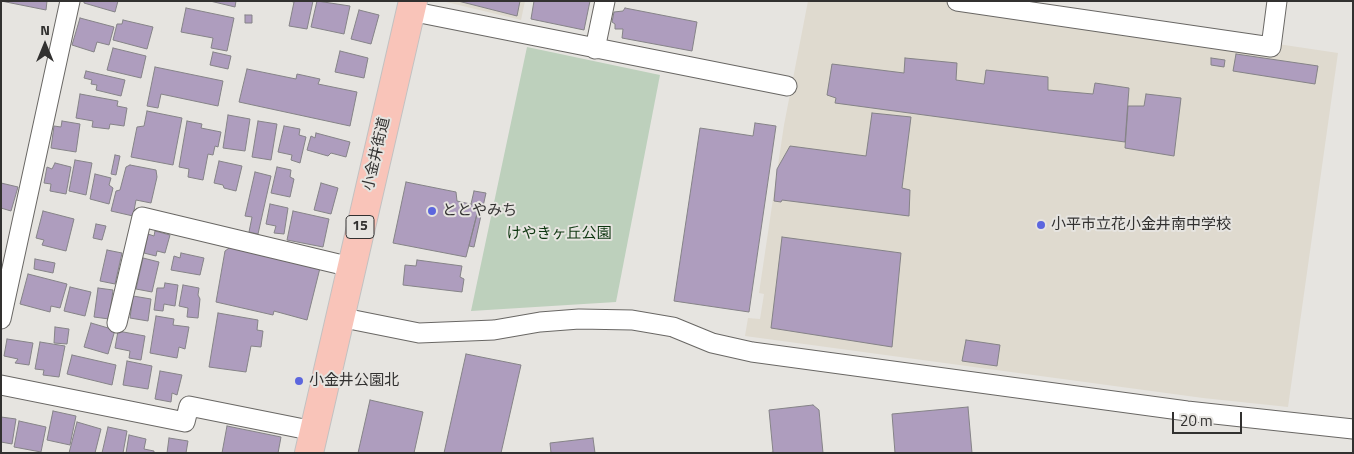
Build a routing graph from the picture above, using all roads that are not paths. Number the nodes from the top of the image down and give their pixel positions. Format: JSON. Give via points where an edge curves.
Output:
{"nodes":[{"id":1,"x":70,"y":1,"type":"edge"},
{"id":2,"x":605,"y":1,"type":"edge"},
{"id":3,"x":957,"y":1,"type":"edge"},
{"id":4,"x":1277,"y":1,"type":"edge"},
{"id":5,"x":412,"y":6,"type":"edge"},
{"id":6,"x":595,"y":49,"type":"junction"},
{"id":7,"x":787,"y":86,"type":"dead end"},
{"id":8,"x":351,"y":267,"type":"junction"},
{"id":9,"x":339,"y":317,"type":"junction"},
{"id":10,"x":1,"y":319,"type":"edge"},
{"id":11,"x":117,"y":323,"type":"dead end"},
{"id":12,"x":1,"y":385,"type":"edge"},
{"id":13,"x":1353,"y":429,"type":"edge"},
{"id":14,"x":311,"y":442,"type":"edge"}],
"edges":[{"from":1,"to":10,"type":"street"},
{"from":2,"to":6,"type":"street"},
{"from":3,"to":4,"type":"street","via":[[1271,47]]},
{"from":5,"to":6,"type":"street"},
{"from":5,"to":8,"type":"main road","name":"小金井街道","number":"15"},
{"from":6,"to":7,"type":"street"},
{"from":8,"to":9,"type":"main road","name":"小金井街道","number":"15"},
{"from":8,"to":11,"type":"street","via":[[142,217]]},
{"from":9,"to":13,"type":"street","via":[[419,333],[494,330],[580,319],[632,320],[673,328],[712,344],[752,352],[1177,409]]},
{"from":9,"to":14,"type":"main road","name":"小金井街道","number":"15"},
{"from":12,"to":14,"type":"street","via":[[184,422],[189,406]]}]}
